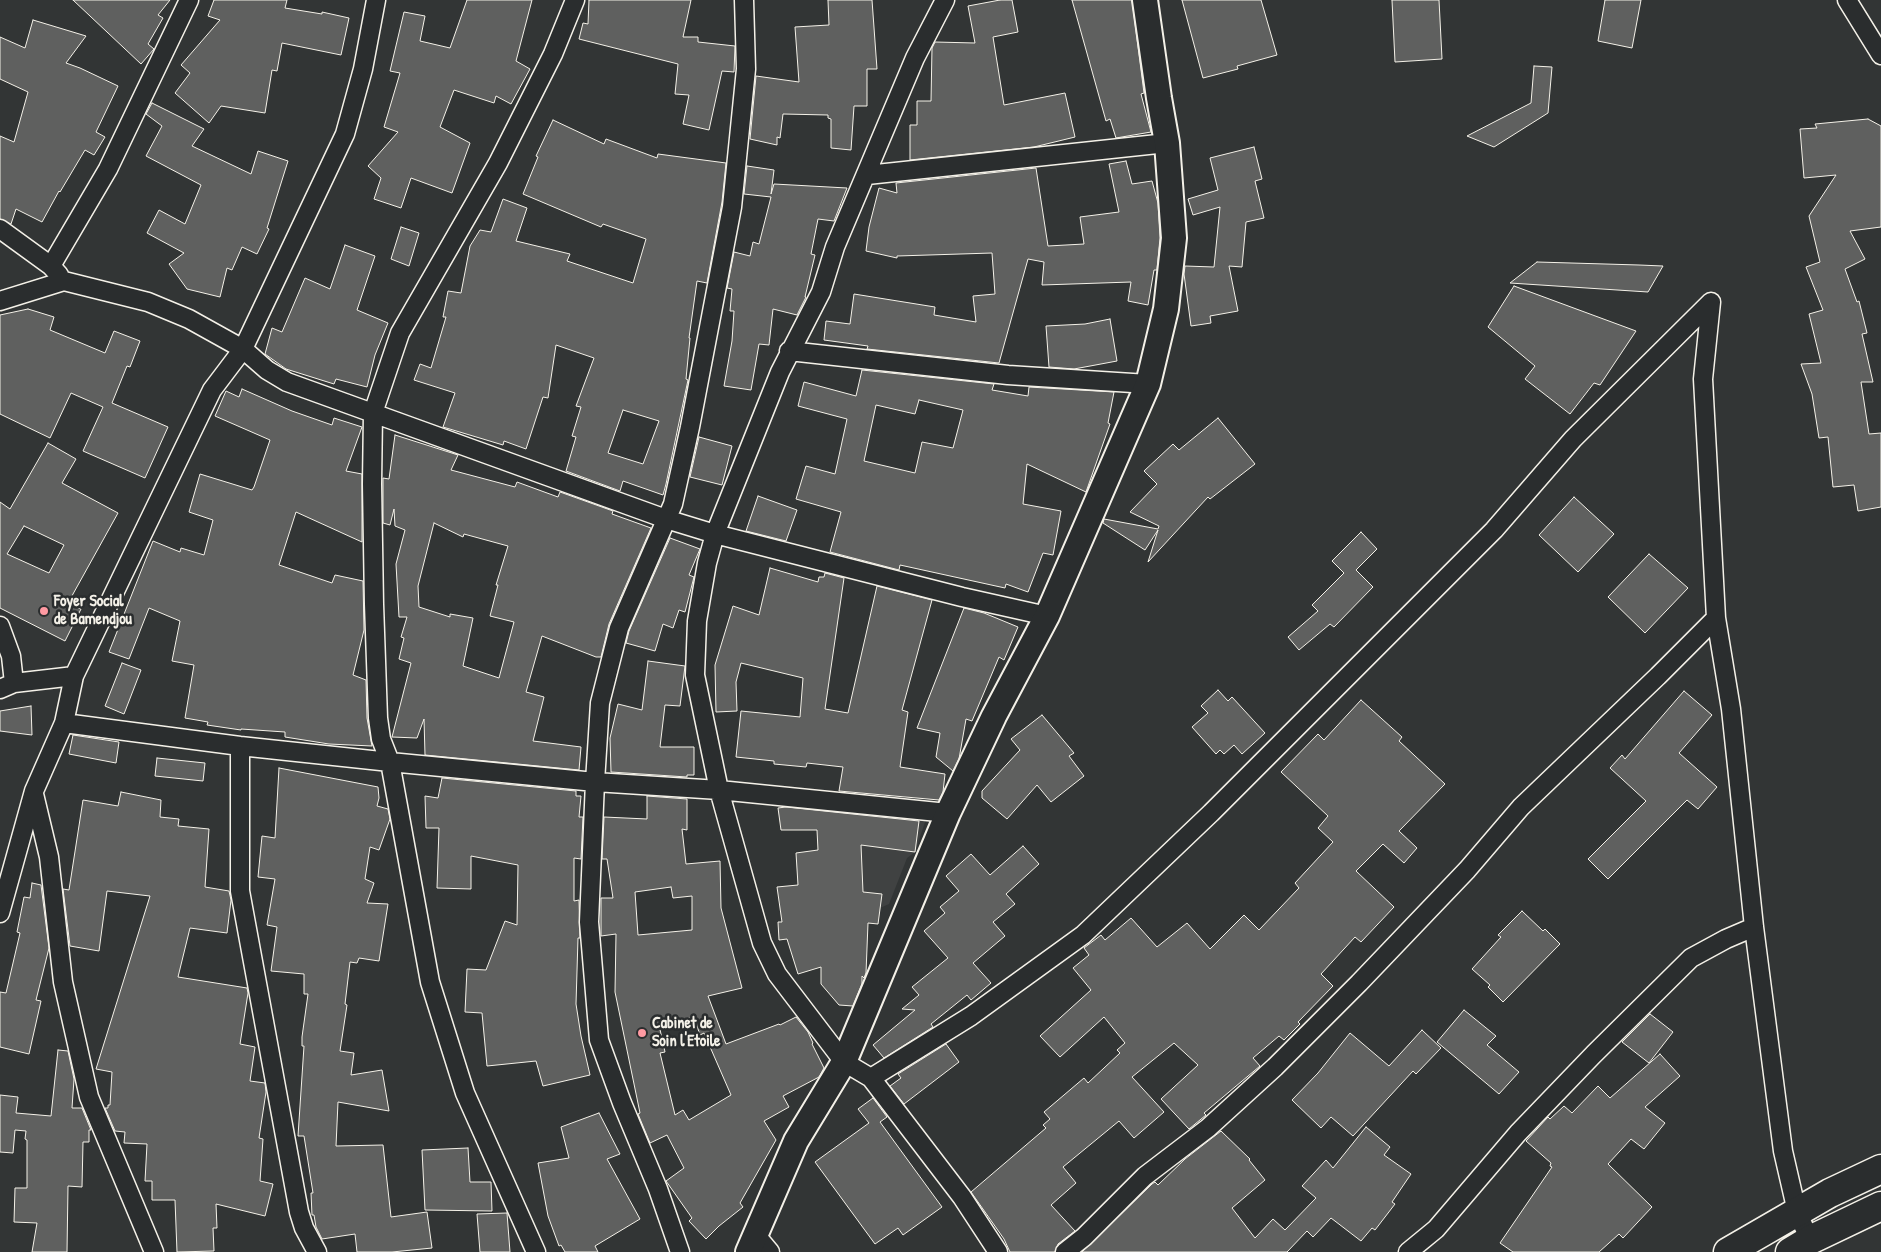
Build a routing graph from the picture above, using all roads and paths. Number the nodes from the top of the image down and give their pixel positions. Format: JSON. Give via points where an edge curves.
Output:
{"nodes":[{"id":1,"x":189,"y":0,"type":"edge"},
{"id":2,"x":376,"y":0,"type":"edge"},
{"id":3,"x":575,"y":0,"type":"edge"},
{"id":4,"x":744,"y":0,"type":"edge"},
{"id":5,"x":945,"y":0,"type":"edge"},
{"id":6,"x":1145,"y":0,"type":"edge"},
{"id":7,"x":1847,"y":0,"type":"edge"},
{"id":8,"x":1881,"y":55,"type":"edge"},
{"id":9,"x":1167,"y":143,"type":"junction"},
{"id":10,"x":866,"y":175,"type":"junction"},
{"id":11,"x":0,"y":229,"type":"edge"},
{"id":12,"x":51,"y":266,"type":"junction"},
{"id":13,"x":64,"y":281,"type":"junction"},
{"id":14,"x":0,"y":300,"type":"edge"},
{"id":15,"x":243,"y":349,"type":"junction"},
{"id":16,"x":789,"y":351,"type":"junction"},
{"id":17,"x":1148,"y":384,"type":"junction"},
{"id":18,"x":372,"y":413,"type":"junction"},
{"id":19,"x":666,"y":520,"type":"junction"},
{"id":20,"x":715,"y":534,"type":"junction"},
{"id":21,"x":1047,"y":616,"type":"junction"},
{"id":22,"x":1716,"y":618,"type":"junction"},
{"id":23,"x":0,"y":626,"type":"edge"},
{"id":24,"x":74,"y":676,"type":"junction"},
{"id":25,"x":7,"y":686,"type":"edge"},
{"id":26,"x":64,"y":723,"type":"junction"},
{"id":27,"x":240,"y":746,"type":"junction"},
{"id":28,"x":390,"y":762,"type":"junction"},
{"id":29,"x":596,"y":782,"type":"junction"},
{"id":30,"x":719,"y":790,"type":"junction"},
{"id":31,"x":34,"y":791,"type":"junction"},
{"id":32,"x":948,"y":813,"type":"junction"},
{"id":33,"x":0,"y":913,"type":"edge"},
{"id":34,"x":1754,"y":927,"type":"junction"},
{"id":35,"x":844,"y":1062,"type":"junction"},
{"id":36,"x":871,"y":1078,"type":"junction"},
{"id":37,"x":1881,"y":1169,"type":"edge"},
{"id":38,"x":1881,"y":1206,"type":"edge"},
{"id":39,"x":1797,"y":1212,"type":"junction"},
{"id":40,"x":758,"y":1246,"type":"edge"},
{"id":41,"x":1800,"y":1246,"type":"edge"},
{"id":42,"x":154,"y":1252,"type":"edge"},
{"id":43,"x":317,"y":1252,"type":"edge"},
{"id":44,"x":536,"y":1252,"type":"edge"},
{"id":45,"x":680,"y":1252,"type":"edge"},
{"id":46,"x":998,"y":1252,"type":"edge"},
{"id":47,"x":1066,"y":1252,"type":"edge"},
{"id":48,"x":1408,"y":1252,"type":"edge"},
{"id":49,"x":1728,"y":1252,"type":"edge"}],
"edges":[{"from":1,"to":12,"type":"street","via":[[108,169]]},
{"from":2,"to":15,"type":"street","via":[[363,69],[345,134]]},
{"from":3,"to":18,"type":"street","via":[[553,54],[498,163],[400,333]]},
{"from":4,"to":19,"type":"street","via":[[746,69],[732,207],[690,427],[673,504]]},
{"from":5,"to":10,"type":"street","via":[[915,58]]},
{"from":6,"to":9,"type":"street"},
{"from":7,"to":8,"type":"street"},
{"from":9,"to":10,"type":"street"},
{"from":9,"to":17,"type":"street","via":[[1174,238],[1166,309]]},
{"from":10,"to":16,"type":"street","via":[[835,247],[821,292]]},
{"from":11,"to":12,"type":"street"},
{"from":12,"to":13,"type":"street"},
{"from":13,"to":14,"type":"street"},
{"from":13,"to":15,"type":"street","via":[[148,302],[189,318]]},
{"from":15,"to":18,"type":"street","via":[[287,382]]},
{"from":15,"to":24,"type":"street","via":[[212,390]]},
{"from":16,"to":17,"type":"street","via":[[1008,374]]},
{"from":16,"to":20,"type":"street"},
{"from":17,"to":21,"type":"street"},
{"from":18,"to":19,"type":"street"},
{"from":18,"to":28,"type":"street","via":[[378,718],[381,739]]},
{"from":19,"to":20,"type":"street"},
{"from":19,"to":29,"type":"street","via":[[619,628],[600,703]]},
{"from":20,"to":21,"type":"street"},
{"from":20,"to":30,"type":"street","via":[[697,621],[695,675]]},
{"from":21,"to":32,"type":"street"},
{"from":22,"to":34,"type":"street","via":[[1731,709]]},
{"from":22,"to":36,"type":"street","via":[[1703,379],[1711,302],[1573,439],[1487,537],[1211,813],[1083,935],[971,1016]]},
{"from":22,"to":47,"type":"street","via":[[1521,807],[1467,870],[1275,1068],[1208,1128],[1145,1176]]},
{"from":23,"to":25,"type":"street","via":[[11,656]]},
{"from":24,"to":25,"type":"street"},
{"from":24,"to":26,"type":"street"},
{"from":26,"to":27,"type":"street"},
{"from":26,"to":31,"type":"street"},
{"from":27,"to":28,"type":"street"},
{"from":27,"to":43,"type":"street","via":[[240,892],[299,1212]]},
{"from":28,"to":29,"type":"street"},
{"from":28,"to":44,"type":"street","via":[[430,982],[465,1093]]},
{"from":29,"to":30,"type":"street"},
{"from":29,"to":45,"type":"street","via":[[589,922],[599,1040]]},
{"from":30,"to":32,"type":"street"},
{"from":30,"to":35,"type":"street","via":[[762,943],[777,974]]},
{"from":31,"to":33,"type":"street"},
{"from":31,"to":42,"type":"street","via":[[49,857],[63,982],[89,1097]]},
{"from":32,"to":35,"type":"street"},
{"from":34,"to":39,"type":"street","via":[[1783,1151]]},
{"from":34,"to":48,"type":"street","via":[[1691,958],[1518,1134],[1436,1229]]},
{"from":35,"to":36,"type":"street"},
{"from":35,"to":40,"type":"street","via":[[796,1141]]},
{"from":36,"to":46,"type":"street","via":[[957,1190]]},
{"from":37,"to":39,"type":"main road"},
{"from":38,"to":41,"type":"main road"},
{"from":39,"to":41,"type":"street"},
{"from":39,"to":49,"type":"main road"}]}
